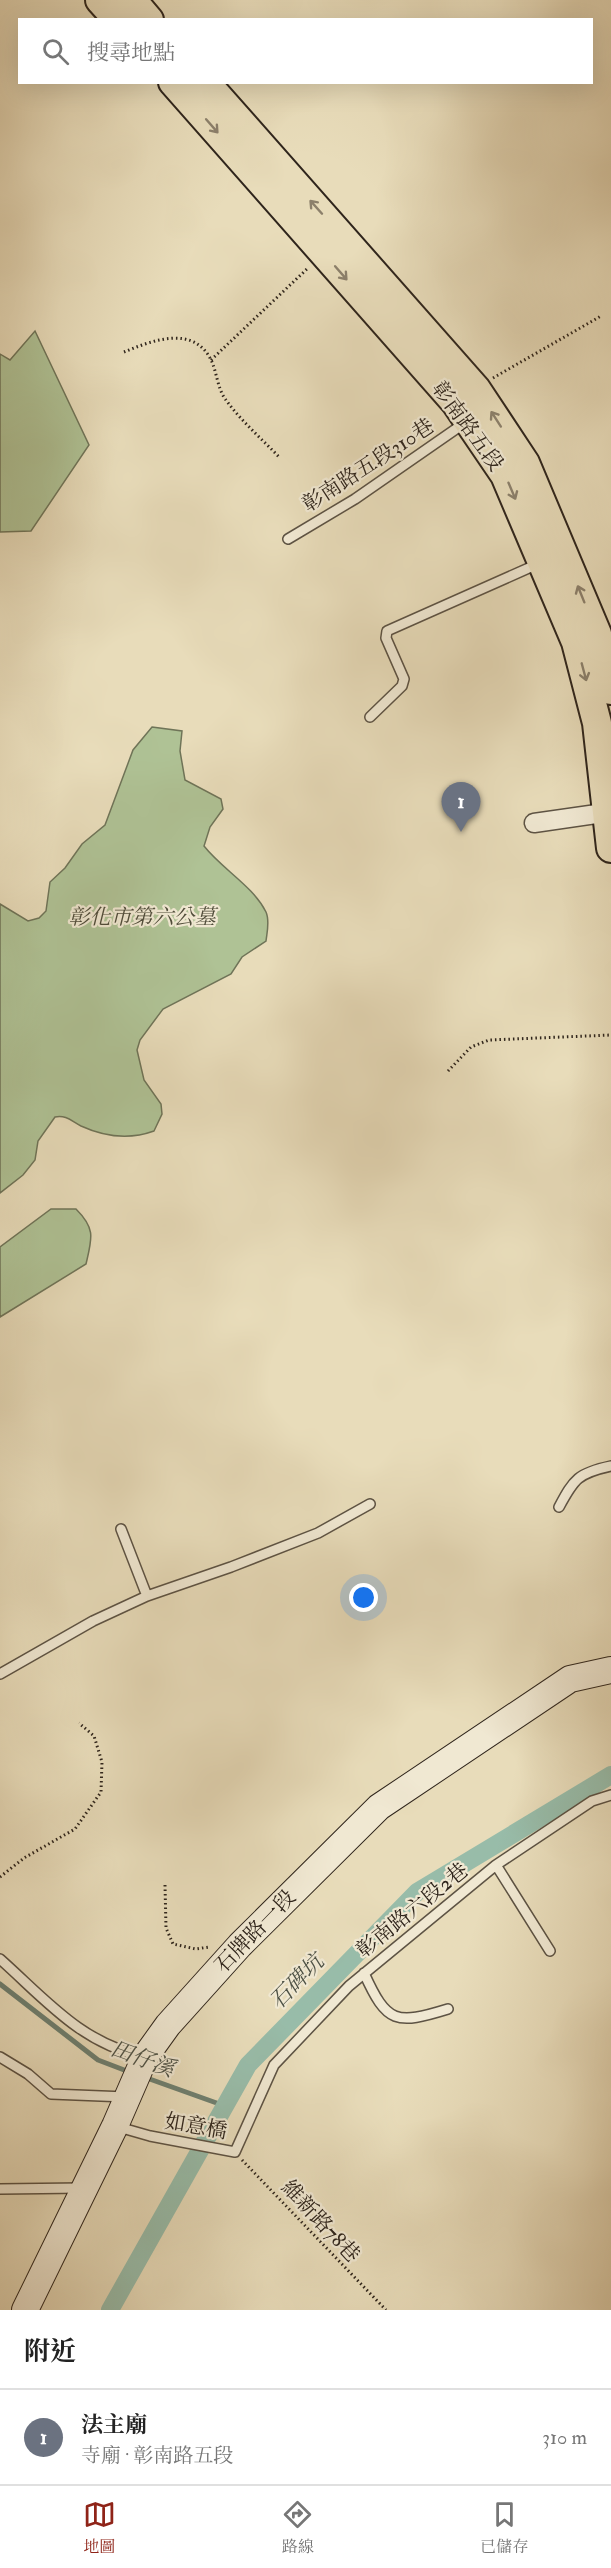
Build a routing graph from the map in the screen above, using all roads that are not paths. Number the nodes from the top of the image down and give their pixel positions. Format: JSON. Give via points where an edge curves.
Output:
{"nodes":[{"id":1,"x":100,"y":0,"type":"edge"},
{"id":2,"x":132,"y":0,"type":"edge"},
{"id":3,"x":116,"y":18,"type":"edge"},
{"id":4,"x":147,"y":18,"type":"edge"},
{"id":5,"x":175,"y":84,"type":"edge"},
{"id":6,"x":207,"y":84,"type":"edge"},
{"id":7,"x":468,"y":421,"type":"junction"},
{"id":8,"x":288,"y":539,"type":"dead end"},
{"id":9,"x":543,"y":562,"type":"junction"},
{"id":10,"x":611,"y":690,"type":"edge"},
{"id":11,"x":370,"y":717,"type":"dead end"},
{"id":12,"x":610,"y":811,"type":"edge"},
{"id":13,"x":534,"y":823,"type":"dead end"},
{"id":14,"x":611,"y":848,"type":"edge"},
{"id":15,"x":611,"y":1466,"type":"edge"},
{"id":16,"x":370,"y":1504,"type":"dead end"},
{"id":17,"x":559,"y":1508,"type":"dead end"},
{"id":18,"x":121,"y":1529,"type":"dead end"},
{"id":19,"x":147,"y":1596,"type":"junction"},
{"id":20,"x":611,"y":1670,"type":"edge"},
{"id":21,"x":0,"y":1674,"type":"edge"},
{"id":22,"x":611,"y":1795,"type":"edge"},
{"id":23,"x":496,"y":1865,"type":"junction"},
{"id":24,"x":550,"y":1951,"type":"dead end"},
{"id":25,"x":0,"y":1959,"type":"edge"},
{"id":26,"x":364,"y":1973,"type":"junction"},
{"id":27,"x":448,"y":2009,"type":"dead end"},
{"id":28,"x":0,"y":2057,"type":"edge"},
{"id":29,"x":145,"y":2057,"type":"junction"},
{"id":30,"x":128,"y":2097,"type":"junction"},
{"id":31,"x":115,"y":2126,"type":"junction"},
{"id":32,"x":235,"y":2151,"type":"joint"},
{"id":33,"x":85,"y":2188,"type":"junction"},
{"id":34,"x":0,"y":2189,"type":"edge"},
{"id":35,"x":25,"y":2310,"type":"edge"}],
"edges":[{"from":1,"to":3,"type":"main road"},
{"from":2,"to":4,"type":"main road"},
{"from":5,"to":7,"type":"main road","name":"彰南路五段","one_way":true},
{"from":10,"to":6,"type":"main road","name":"彰南路五段","one_way":true,"via":[[597,634],[525,463],[476,389]]},
{"from":7,"to":8,"type":"lane","name":"彰南路五段310巷","via":[[355,499]]},
{"from":7,"to":9,"type":"main road","name":"彰南路五段","one_way":true,"via":[[505,475]]},
{"from":9,"to":11,"type":"lane","via":[[387,631],[386,638],[404,679],[402,686]]},
{"from":9,"to":12,"type":"main road","name":"彰南路五段","one_way":true,"via":[[576,642],[597,723]]},
{"from":12,"to":13,"type":"street"},
{"from":12,"to":14,"type":"main road","name":"彰南路五段"},
{"from":15,"to":17,"type":"lane","via":[[582,1474],[573,1481]]},
{"from":16,"to":19,"type":"lane","via":[[318,1533]]},
{"from":18,"to":19,"type":"lane"},
{"from":19,"to":21,"type":"lane","via":[[93,1621]]},
{"from":20,"to":29,"type":"street","name":"石牌路一段","via":[[570,1678],[378,1808],[240,1945],[168,2025]]},
{"from":22,"to":23,"type":"lane","name":"彰南路六段2巷","via":[[592,1801]]},
{"from":23,"to":24,"type":"lane"},
{"from":23,"to":26,"type":"lane","name":"彰南路六段2巷"},
{"from":25,"to":29,"type":"lane","via":[[66,2021],[117,2051]]},
{"from":26,"to":27,"type":"lane","via":[[378,2004],[403,2019]]},
{"from":26,"to":32,"type":"lane","name":"彰南路六段2巷","via":[[274,2065]]},
{"from":28,"to":30,"type":"lane","via":[[51,2094]]},
{"from":29,"to":30,"type":"street","name":"石牌路一段"},
{"from":30,"to":31,"type":"street","name":"石牌路一段"},
{"from":31,"to":32,"type":"lane","name":"如意橋"},
{"from":31,"to":33,"type":"street","name":"石牌路一段"},
{"from":33,"to":34,"type":"lane"},
{"from":33,"to":35,"type":"street","name":"石牌路一段"}]}
